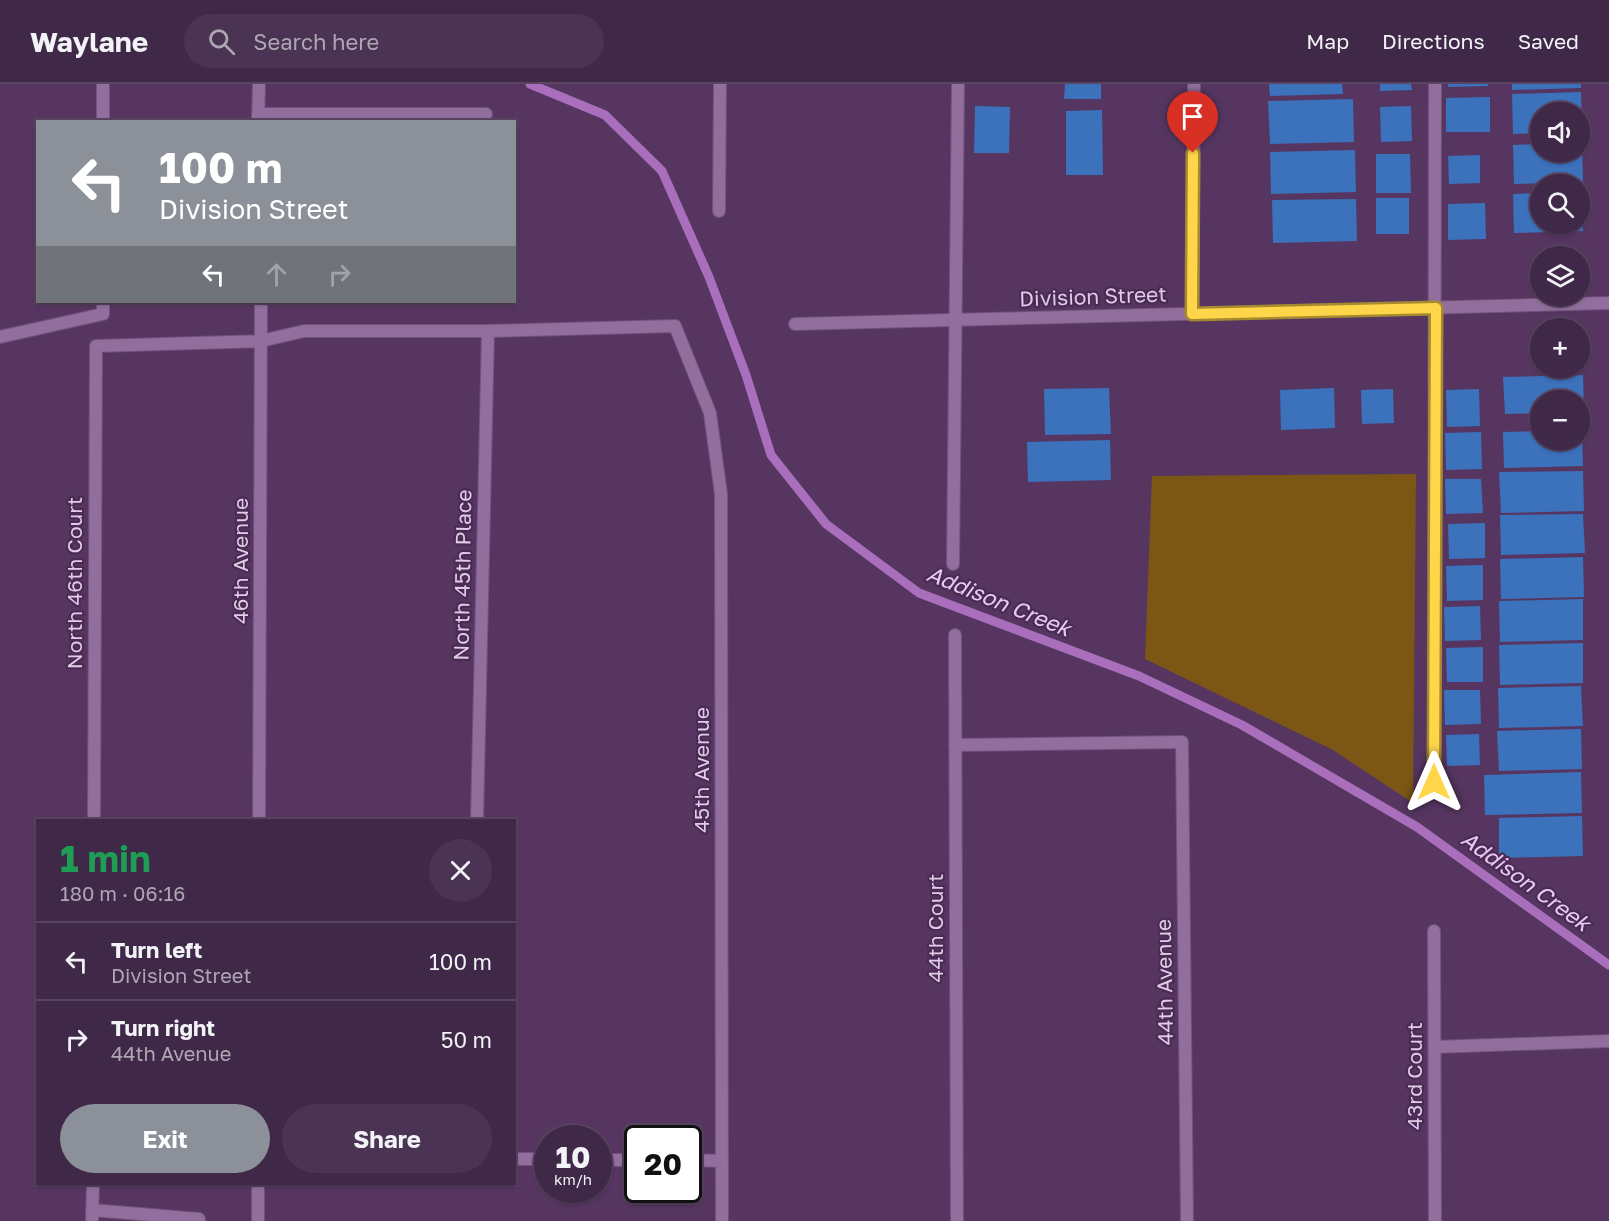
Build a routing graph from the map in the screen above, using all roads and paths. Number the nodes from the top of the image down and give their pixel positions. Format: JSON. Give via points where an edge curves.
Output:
{"nodes":[{"id":1,"x":103,"y":84,"type":"edge"},
{"id":2,"x":259,"y":84,"type":"edge"},
{"id":3,"x":720,"y":84,"type":"edge"},
{"id":4,"x":958,"y":84,"type":"edge"},
{"id":5,"x":1194,"y":84,"type":"edge"},
{"id":6,"x":1435,"y":84,"type":"edge"},
{"id":7,"x":486,"y":114,"type":"dead end"},
{"id":8,"x":258,"y":118,"type":"edge"},
{"id":9,"x":103,"y":120,"type":"edge"},
{"id":10,"x":719,"y":211,"type":"dead end"},
{"id":11,"x":261,"y":303,"type":"edge"},
{"id":12,"x":1609,"y":303,"type":"edge"},
{"id":13,"x":103,"y":308,"type":"edge"},
{"id":14,"x":1436,"y":308,"type":"junction"},
{"id":15,"x":1192,"y":314,"type":"junction"},
{"id":16,"x":957,"y":320,"type":"junction"},
{"id":17,"x":795,"y":324,"type":"dead end"},
{"id":18,"x":488,"y":331,"type":"junction"},
{"id":19,"x":0,"y":337,"type":"edge"},
{"id":20,"x":261,"y":341,"type":"junction"},
{"id":21,"x":952,"y":564,"type":"dead end"},
{"id":22,"x":955,"y":635,"type":"dead end"},
{"id":23,"x":955,"y":745,"type":"junction"},
{"id":24,"x":1434,"y":782,"type":"dead end"},
{"id":25,"x":94,"y":819,"type":"edge"},
{"id":26,"x":259,"y":819,"type":"edge"},
{"id":27,"x":477,"y":819,"type":"edge"},
{"id":28,"x":1434,"y":931,"type":"dead end"},
{"id":29,"x":1609,"y":1041,"type":"edge"},
{"id":30,"x":1435,"y":1047,"type":"junction"},
{"id":31,"x":516,"y":1159,"type":"edge"},
{"id":32,"x":534,"y":1159,"type":"edge"},
{"id":33,"x":702,"y":1160,"type":"edge"},
{"id":34,"x":722,"y":1161,"type":"junction"},
{"id":35,"x":93,"y":1185,"type":"edge"},
{"id":36,"x":258,"y":1185,"type":"edge"},
{"id":37,"x":92,"y":1215,"type":"edge"},
{"id":38,"x":125,"y":1217,"type":"edge"},
{"id":39,"x":199,"y":1221,"type":"edge"},
{"id":40,"x":258,"y":1221,"type":"edge"},
{"id":41,"x":722,"y":1221,"type":"edge"},
{"id":42,"x":957,"y":1221,"type":"edge"},
{"id":43,"x":1187,"y":1221,"type":"edge"},
{"id":44,"x":1435,"y":1221,"type":"edge"}],
"edges":[{"from":1,"to":9,"type":"street"},
{"from":2,"to":8,"type":"street"},
{"from":3,"to":10,"type":"street"},
{"from":4,"to":16,"type":"street"},
{"from":5,"to":15,"type":"street"},
{"from":6,"to":14,"type":"street"},
{"from":7,"to":8,"type":"street"},
{"from":11,"to":20,"type":"street","name":"46th Avenue"},
{"from":12,"to":14,"type":"street","name":"Division Street"},
{"from":13,"to":19,"type":"street"},
{"from":14,"to":15,"type":"street","name":"Division Street"},
{"from":14,"to":24,"type":"street"},
{"from":15,"to":16,"type":"street","name":"Division Street"},
{"from":16,"to":17,"type":"street","name":"Division Street"},
{"from":16,"to":21,"type":"street"},
{"from":18,"to":20,"type":"street","via":[[304,331]]},
{"from":18,"to":27,"type":"street","name":"North 45th Place"},
{"from":18,"to":34,"type":"street","name":"45th Avenue","via":[[675,326],[710,413],[721,494]]},
{"from":20,"to":25,"type":"street","name":"North 46th Court","via":[[96,346]]},
{"from":20,"to":26,"type":"street","name":"46th Avenue"},
{"from":22,"to":23,"type":"street","name":"44th Court"},
{"from":23,"to":42,"type":"street","name":"44th Court"},
{"from":23,"to":43,"type":"street","name":"44th Avenue","via":[[1182,742]]},
{"from":28,"to":30,"type":"street","name":"43rd Court"},
{"from":29,"to":30,"type":"street"},
{"from":30,"to":44,"type":"street","name":"43rd Court"},
{"from":31,"to":32,"type":"street"},
{"from":33,"to":34,"type":"street"},
{"from":34,"to":41,"type":"street","name":"45th Avenue"},
{"from":35,"to":37,"type":"street"},
{"from":36,"to":40,"type":"street"},
{"from":37,"to":38,"type":"street"},
{"from":38,"to":39,"type":"street"}]}
